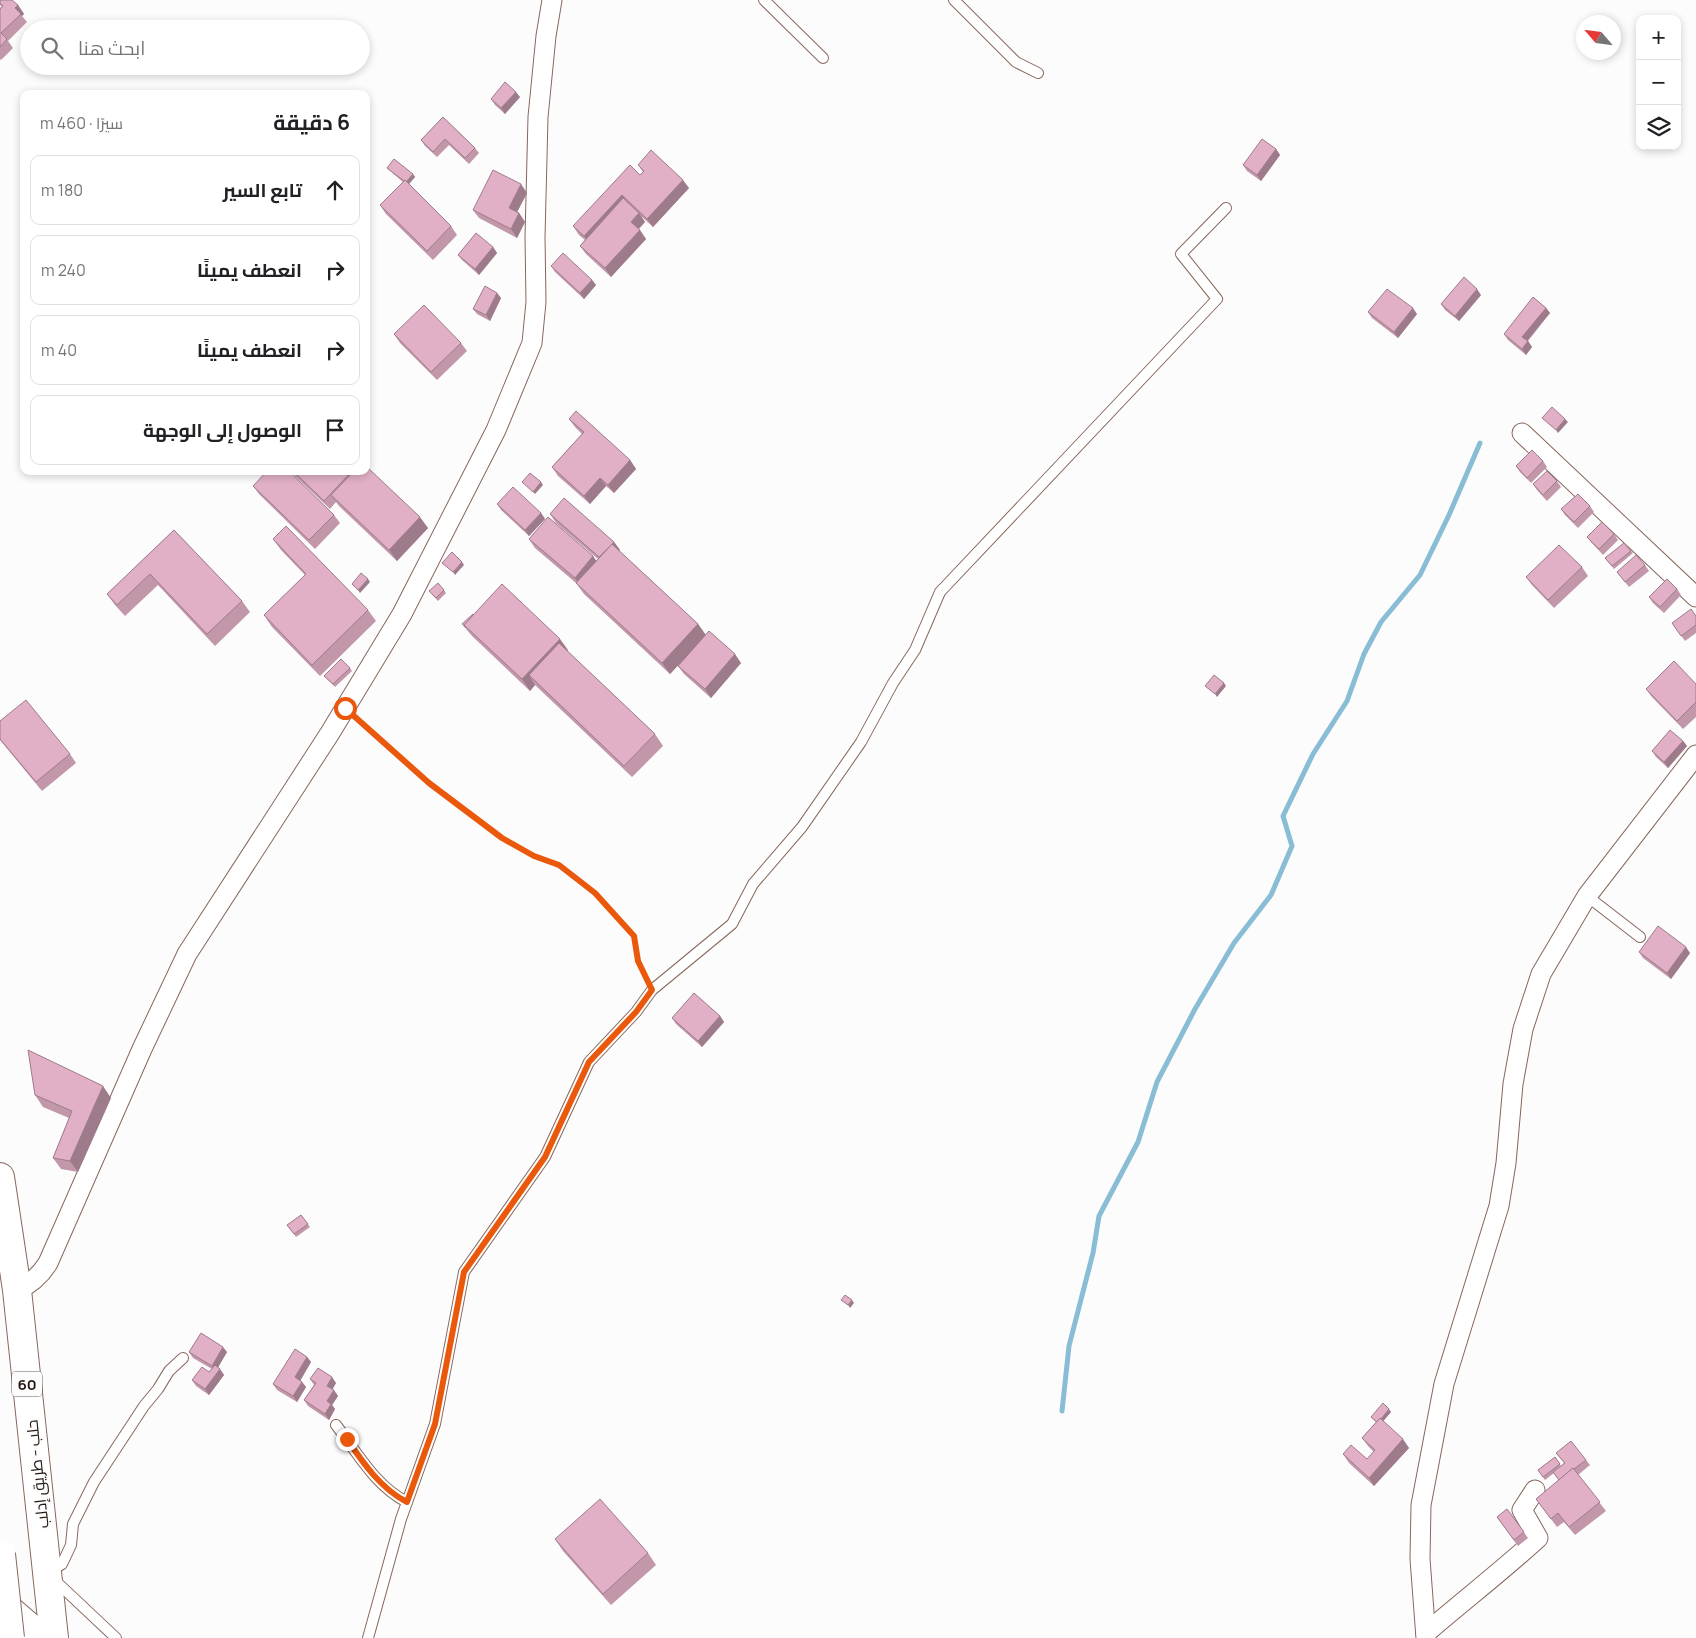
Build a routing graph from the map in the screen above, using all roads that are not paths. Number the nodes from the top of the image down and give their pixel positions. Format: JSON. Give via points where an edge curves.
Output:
{"nodes":[{"id":1,"x":552,"y":0,"type":"edge"},
{"id":2,"x":764,"y":0,"type":"edge"},
{"id":3,"x":954,"y":0,"type":"edge"},
{"id":4,"x":823,"y":58,"type":"dead end"},
{"id":5,"x":1038,"y":73,"type":"dead end"},
{"id":6,"x":1226,"y":208,"type":"dead end"},
{"id":7,"x":1522,"y":433,"type":"dead end"},
{"id":8,"x":1696,"y":597,"type":"edge"},
{"id":9,"x":1696,"y":755,"type":"edge"},
{"id":10,"x":1587,"y":896,"type":"junction"},
{"id":11,"x":1640,"y":937,"type":"dead end"},
{"id":12,"x":0,"y":1177,"type":"edge"},
{"id":13,"x":17,"y":1290,"type":"junction"},
{"id":14,"x":183,"y":1358,"type":"dead end"},
{"id":15,"x":336,"y":1425,"type":"dead end"},
{"id":16,"x":1535,"y":1490,"type":"dead end"},
{"id":17,"x":407,"y":1502,"type":"junction"},
{"id":18,"x":0,"y":1548,"type":"edge"},
{"id":19,"x":1,"y":1554,"type":"edge"},
{"id":20,"x":48,"y":1582,"type":"junction"},
{"id":21,"x":0,"y":1602,"type":"edge"},
{"id":22,"x":0,"y":1635,"type":"edge"},
{"id":23,"x":1426,"y":1636,"type":"edge"},
{"id":24,"x":4,"y":1638,"type":"edge"},
{"id":25,"x":10,"y":1638,"type":"edge"},
{"id":26,"x":42,"y":1638,"type":"edge"},
{"id":27,"x":54,"y":1638,"type":"edge"},
{"id":28,"x":116,"y":1638,"type":"edge"},
{"id":29,"x":368,"y":1638,"type":"edge"}],
"edges":[{"from":1,"to":13,"type":"street","via":[[538,117],[536,302],[532,342],[496,430],[402,614],[187,954],[48,1263],[29,1285]]},
{"from":2,"to":4,"type":"lane"},
{"from":3,"to":5,"type":"lane","via":[[1016,62]]},
{"from":6,"to":17,"type":"lane","via":[[1181,254],[1217,299],[940,592],[915,650],[861,742],[802,827],[753,884],[732,924],[652,990],[589,1062],[545,1157],[464,1272],[435,1424]]},
{"from":7,"to":8,"type":"street"},
{"from":9,"to":10,"type":"street"},
{"from":10,"to":11,"type":"lane"},
{"from":10,"to":23,"type":"street","via":[[1541,974],[1523,1029],[1513,1084],[1499,1206],[1444,1384],[1421,1505],[1420,1558]]},
{"from":12,"to":13,"type":"main road","name":"حلب - طريق إدلب","number":"60"},
{"from":13,"to":20,"type":"main road","name":"حلب - طريق إدلب","number":"60"},
{"from":14,"to":20,"type":"lane","via":[[169,1371],[94,1482],[73,1524],[71,1544],[62,1564]]},
{"from":15,"to":17,"type":"lane","via":[[380,1482],[394,1496]]},
{"from":16,"to":23,"type":"street","via":[[1522,1510],[1538,1538]]},
{"from":17,"to":29,"type":"lane"},
{"from":18,"to":19,"type":"main road"},
{"from":19,"to":25,"type":"main road","bridge":true},
{"from":20,"to":27,"type":"main road","name":"حلب - طريق إدلب"},
{"from":20,"to":28,"type":"lane"},
{"from":21,"to":26,"type":"main road"},
{"from":22,"to":24,"type":"main road"}]}
